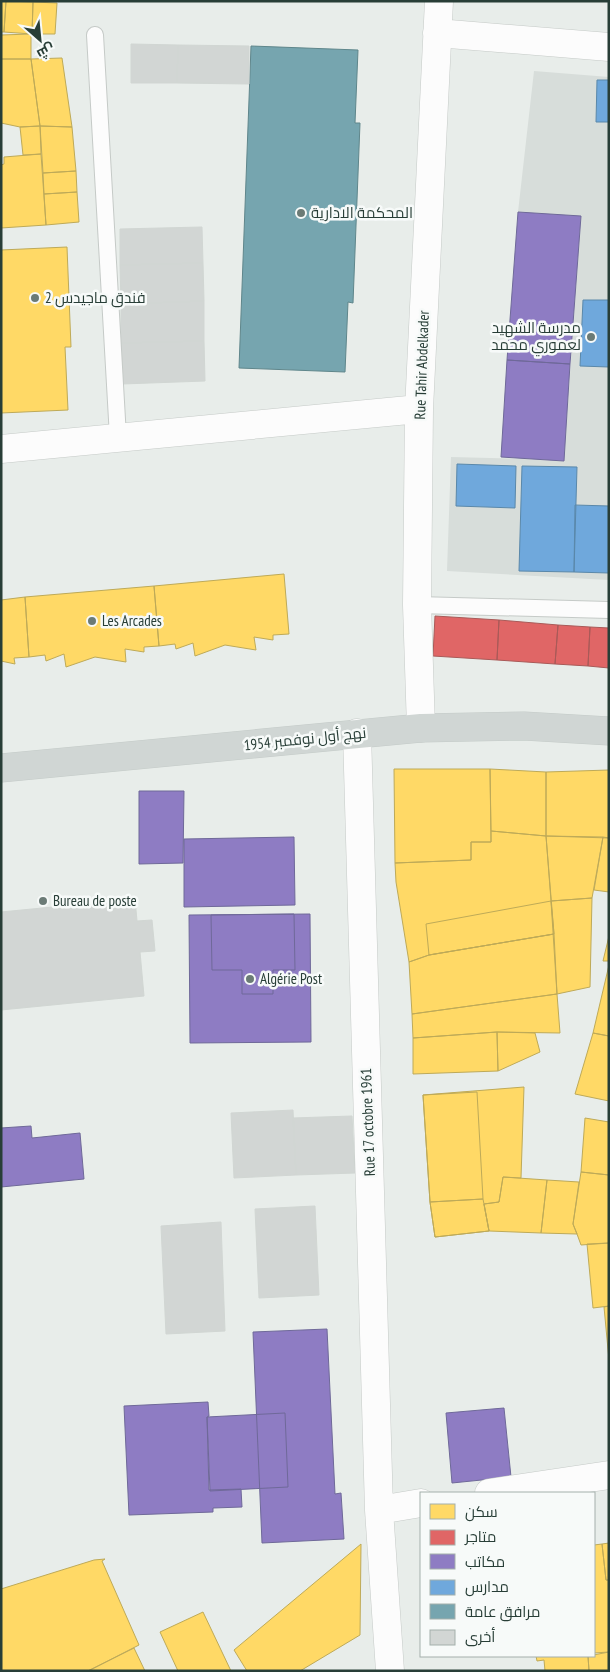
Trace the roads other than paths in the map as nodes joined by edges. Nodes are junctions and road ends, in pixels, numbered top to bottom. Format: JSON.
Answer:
{"nodes":[{"id":1,"x":439,"y":1,"type":"edge"},
{"id":2,"x":437,"y":33,"type":"junction"},
{"id":3,"x":95,"y":35,"type":"dead end"},
{"id":4,"x":609,"y":47,"type":"edge"},
{"id":5,"x":419,"y":409,"type":"junction"},
{"id":6,"x":118,"y":437,"type":"junction"},
{"id":7,"x":1,"y":449,"type":"edge"},
{"id":8,"x":418,"y":605,"type":"junction"},
{"id":9,"x":609,"y":610,"type":"edge"},
{"id":10,"x":421,"y":728,"type":"junction"},
{"id":11,"x":609,"y":732,"type":"edge"},
{"id":12,"x":358,"y":733,"type":"junction"},
{"id":13,"x":1,"y":768,"type":"edge"},
{"id":14,"x":609,"y":1475,"type":"edge"},
{"id":15,"x":496,"y":1492,"type":"edge"},
{"id":16,"x":420,"y":1504,"type":"edge"},
{"id":17,"x":379,"y":1510,"type":"junction"},
{"id":18,"x":390,"y":1671,"type":"edge"}],
"edges":[{"from":1,"to":2,"type":"street","name":"Rue Tahir Abdelkader"},
{"from":2,"to":4,"type":"street"},
{"from":2,"to":5,"type":"street","name":"Rue Tahir Abdelkader"},
{"from":3,"to":6,"type":"lane"},
{"from":5,"to":6,"type":"street"},
{"from":5,"to":8,"type":"street","name":"Rue Tahir Abdelkader"},
{"from":6,"to":7,"type":"street"},
{"from":8,"to":9,"type":"lane"},
{"from":8,"to":10,"type":"street","name":"Rue Tahir Abdelkader"},
{"from":10,"to":11,"type":"main road","name":"نهج أول نوفمبر 1954"},
{"from":10,"to":12,"type":"main road","name":"نهج أول نوفمبر 1954"},
{"from":12,"to":13,"type":"main road","name":"نهج أول نوفمبر 1954"},
{"from":12,"to":17,"type":"street","name":"Rue 17 octobre 1961"},
{"from":14,"to":15,"type":"street"},
{"from":16,"to":17,"type":"street"},
{"from":17,"to":18,"type":"street","name":"Rue 17 octobre 1961"}]}
